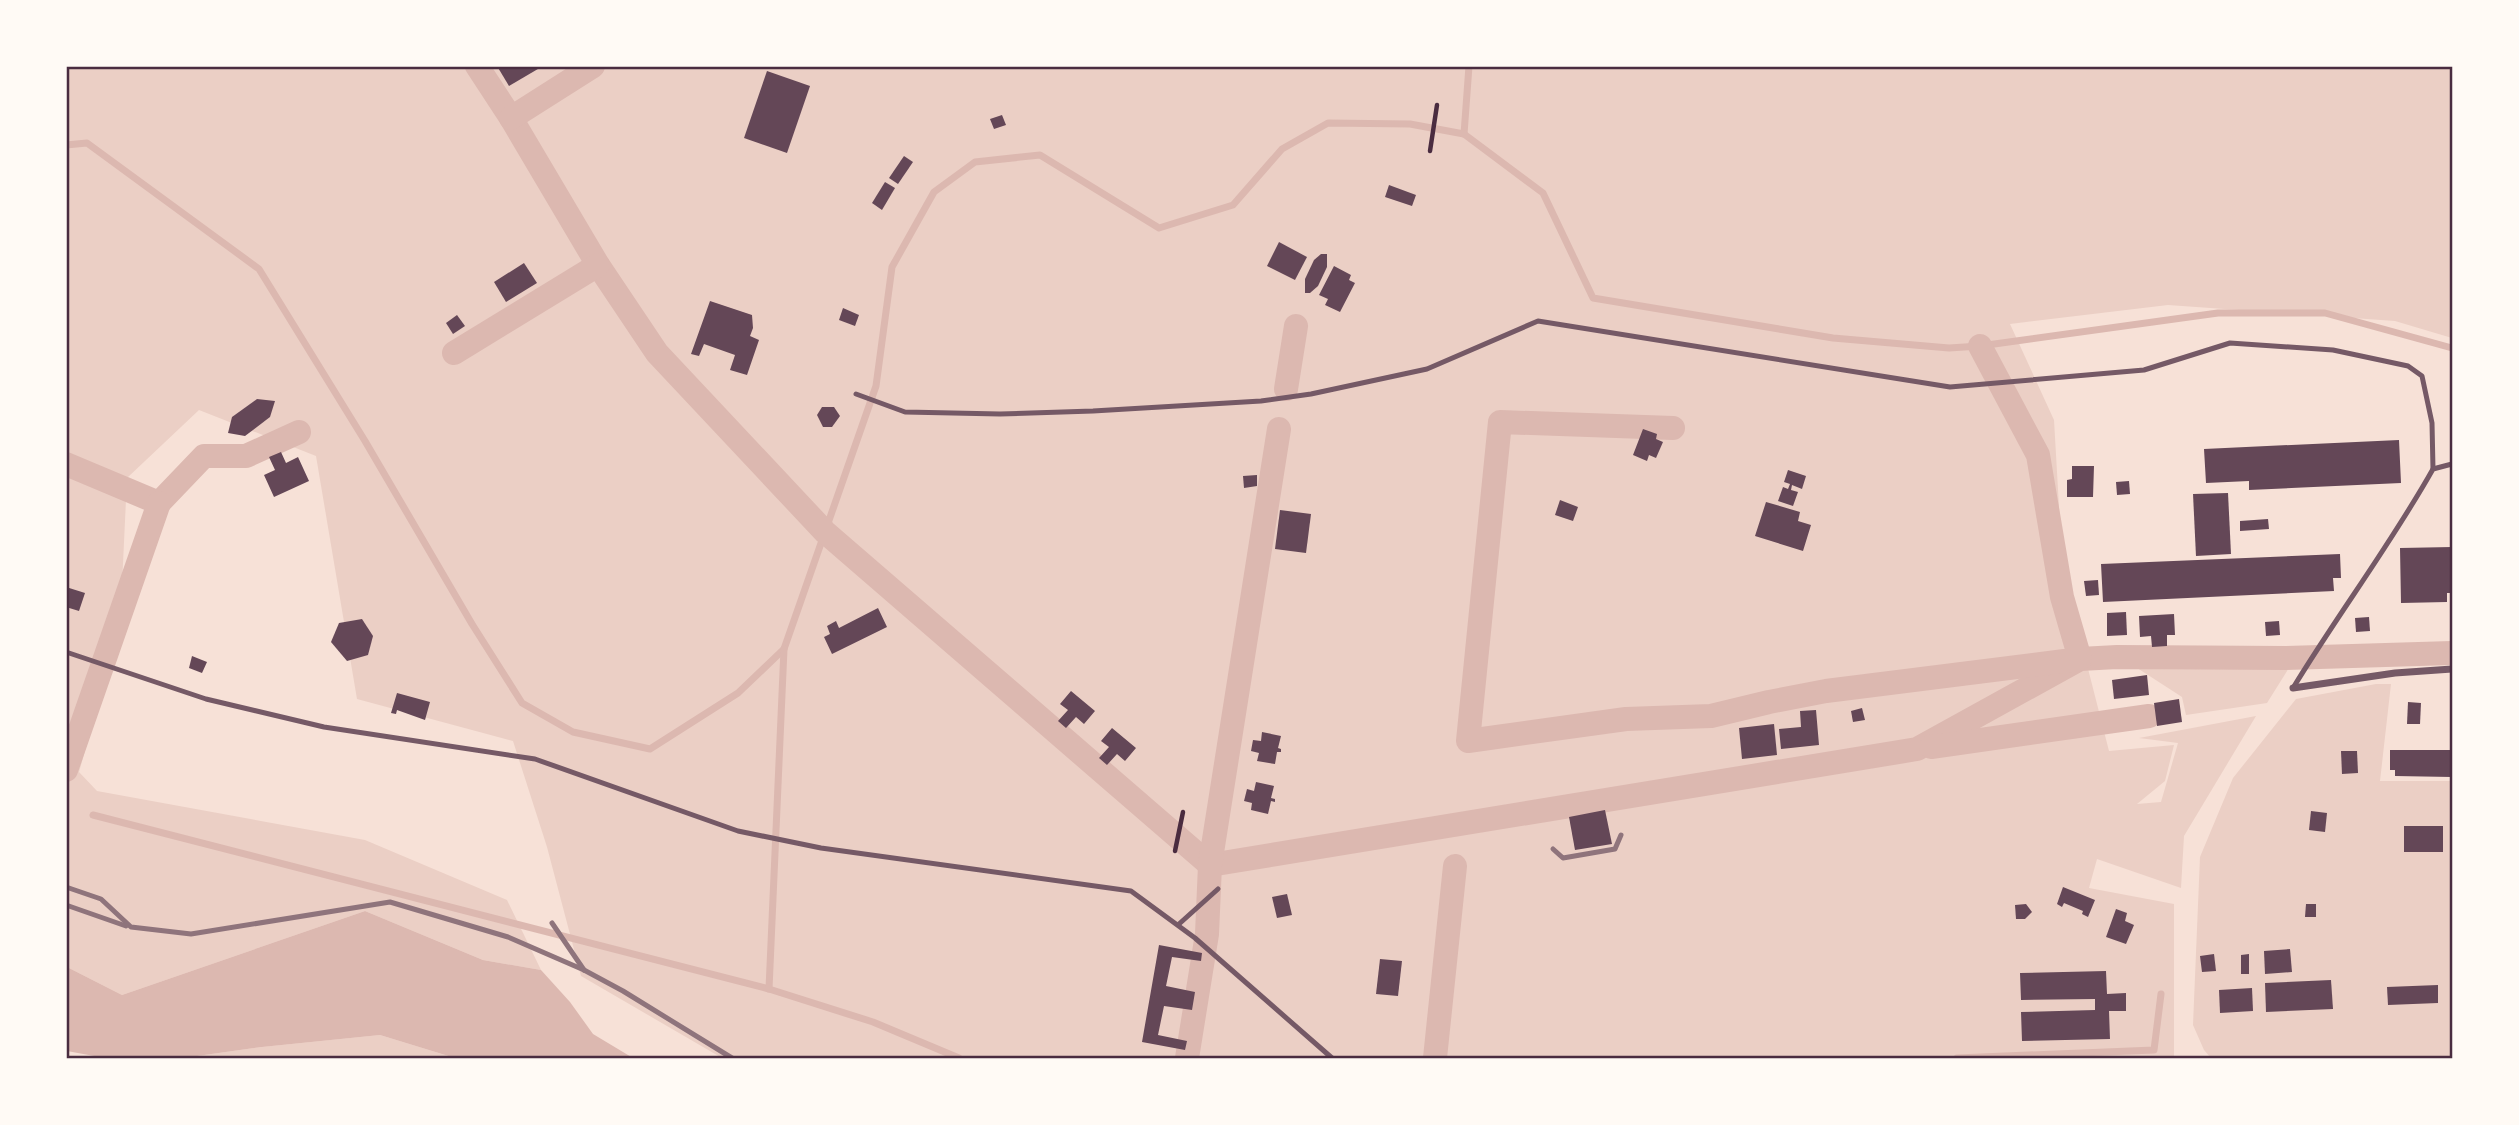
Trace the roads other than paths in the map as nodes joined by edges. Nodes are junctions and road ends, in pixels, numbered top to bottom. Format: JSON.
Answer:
{"nodes":[{"id":1,"x":856,"y":394,"type":"dead end"},
{"id":2,"x":2452,"y":464,"type":"edge"},
{"id":3,"x":2433,"y":469,"type":"junction"},
{"id":4,"x":66,"y":652,"type":"edge"},
{"id":5,"x":2452,"y":669,"type":"edge"},
{"id":6,"x":2293,"y":688,"type":"joint"},
{"id":7,"x":1218,"y":889,"type":"dead end"},
{"id":8,"x":1179,"y":924,"type":"dead end"},
{"id":9,"x":1332,"y":1059,"type":"edge"}],
"edges":[{"from":1,"to":3,"type":"lane"},
{"from":2,"to":3,"type":"lane"},
{"from":3,"to":6,"type":"lane"},
{"from":4,"to":9,"type":"lane"},
{"from":5,"to":6,"type":"street"},
{"from":7,"to":8,"type":"lane"}]}
